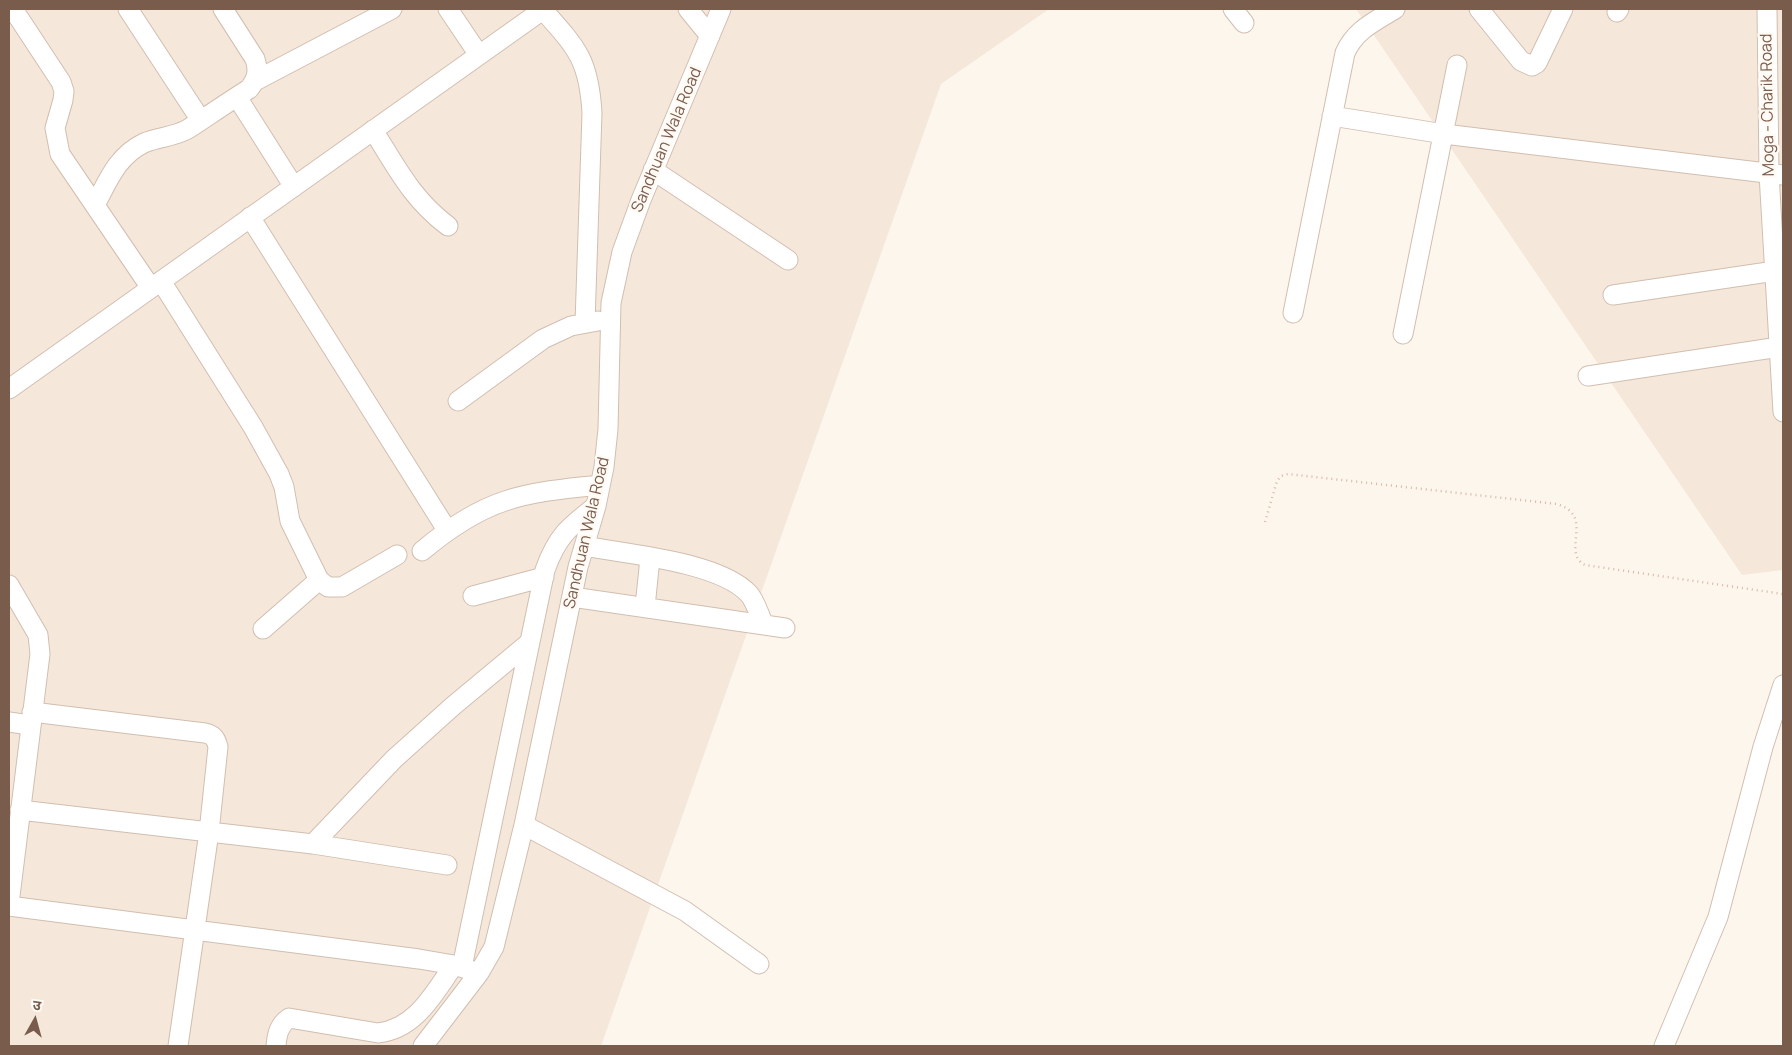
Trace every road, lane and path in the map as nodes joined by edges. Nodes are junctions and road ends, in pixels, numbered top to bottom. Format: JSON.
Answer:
{"nodes":[{"id":1,"x":14,"y":9,"type":"edge"},
{"id":2,"x":128,"y":9,"type":"edge"},
{"id":3,"x":223,"y":9,"type":"edge"},
{"id":4,"x":392,"y":9,"type":"edge"},
{"id":5,"x":448,"y":9,"type":"edge"},
{"id":6,"x":544,"y":9,"type":"edge"},
{"id":7,"x":688,"y":9,"type":"edge"},
{"id":8,"x":721,"y":9,"type":"edge"},
{"id":9,"x":1395,"y":9,"type":"edge"},
{"id":10,"x":1479,"y":9,"type":"edge"},
{"id":11,"x":1563,"y":9,"type":"edge"},
{"id":12,"x":1772,"y":18,"type":"edge"},
{"id":13,"x":710,"y":36,"type":"junction"},
{"id":14,"x":479,"y":55,"type":"junction"},
{"id":15,"x":1457,"y":65,"type":"dead end"},
{"id":16,"x":255,"y":81,"type":"junction"},
{"id":17,"x":237,"y":97,"type":"junction"},
{"id":18,"x":1332,"y":116,"type":"junction"},
{"id":19,"x":200,"y":120,"type":"junction"},
{"id":20,"x":373,"y":130,"type":"junction"},
{"id":21,"x":1444,"y":134,"type":"junction"},
{"id":22,"x":653,"y":170,"type":"junction"},
{"id":23,"x":1776,"y":174,"type":"edge"},
{"id":24,"x":294,"y":187,"type":"junction"},
{"id":25,"x":94,"y":205,"type":"junction"},
{"id":26,"x":250,"y":217,"type":"junction"},
{"id":27,"x":448,"y":226,"type":"dead end"},
{"id":28,"x":788,"y":260,"type":"dead end"},
{"id":29,"x":1775,"y":272,"type":"junction"},
{"id":30,"x":156,"y":284,"type":"junction"},
{"id":31,"x":1613,"y":295,"type":"dead end"},
{"id":32,"x":1293,"y":313,"type":"dead end"},
{"id":33,"x":611,"y":318,"type":"junction"},
{"id":34,"x":586,"y":323,"type":"junction"},
{"id":35,"x":1403,"y":334,"type":"dead end"},
{"id":36,"x":1779,"y":347,"type":"junction"},
{"id":37,"x":1588,"y":376,"type":"dead end"},
{"id":38,"x":9,"y":389,"type":"edge"},
{"id":39,"x":458,"y":401,"type":"dead end"},
{"id":40,"x":1783,"y":412,"type":"edge"},
{"id":41,"x":600,"y":485,"type":"junction"},
{"id":42,"x":596,"y":506,"type":"junction"},
{"id":43,"x":1265,"y":522,"type":"dead end"},
{"id":44,"x":447,"y":530,"type":"junction"},
{"id":45,"x":584,"y":546,"type":"junction"},
{"id":46,"x":422,"y":551,"type":"dead end"},
{"id":47,"x":397,"y":555,"type":"dead end"},
{"id":48,"x":650,"y":558,"type":"junction"},
{"id":49,"x":544,"y":577,"type":"junction"},
{"id":50,"x":319,"y":580,"type":"junction"},
{"id":51,"x":9,"y":585,"type":"edge"},
{"id":52,"x":1783,"y":594,"type":"edge"},
{"id":53,"x":473,"y":596,"type":"dead end"},
{"id":54,"x":572,"y":596,"type":"junction"},
{"id":55,"x":645,"y":607,"type":"junction"},
{"id":56,"x":764,"y":624,"type":"junction"},
{"id":57,"x":786,"y":628,"type":"dead end"},
{"id":58,"x":262,"y":630,"type":"dead end"},
{"id":59,"x":530,"y":642,"type":"junction"},
{"id":60,"x":1783,"y":685,"type":"edge"},
{"id":61,"x":31,"y":719,"type":"junction"},
{"id":62,"x":9,"y":722,"type":"edge"},
{"id":63,"x":20,"y":810,"type":"junction"},
{"id":64,"x":524,"y":824,"type":"junction"},
{"id":65,"x":209,"y":832,"type":"junction"},
{"id":66,"x":313,"y":844,"type":"junction"},
{"id":67,"x":447,"y":865,"type":"dead end"},
{"id":68,"x":9,"y":905,"type":"edge"},
{"id":69,"x":195,"y":930,"type":"junction"},
{"id":70,"x":759,"y":964,"type":"dead end"},
{"id":71,"x":465,"y":968,"type":"junction"},
{"id":72,"x":178,"y":1046,"type":"edge"},
{"id":73,"x":276,"y":1046,"type":"edge"},
{"id":74,"x":423,"y":1046,"type":"edge"},
{"id":75,"x":1664,"y":1046,"type":"edge"}],
"edges":[{"from":1,"to":25,"type":"street"},
{"from":2,"to":19,"type":"street"},
{"from":3,"to":16,"type":"street"},
{"from":4,"to":16,"type":"street"},
{"from":5,"to":14,"type":"street"},
{"from":6,"to":14,"type":"street"},
{"from":6,"to":34,"type":"street"},
{"from":7,"to":13,"type":"street"},
{"from":8,"to":13,"type":"street","name":"Sandhuan Wala Road"},
{"from":9,"to":18,"type":"street"},
{"from":10,"to":11,"type":"street"},
{"from":12,"to":23,"type":"street","name":"Moga - Charik Road"},
{"from":13,"to":22,"type":"street","name":"Sandhuan Wala Road"},
{"from":14,"to":20,"type":"street"},
{"from":15,"to":21,"type":"street"},
{"from":16,"to":17,"type":"street"},
{"from":17,"to":19,"type":"street"},
{"from":17,"to":24,"type":"street"},
{"from":18,"to":21,"type":"street"},
{"from":18,"to":32,"type":"street"},
{"from":19,"to":25,"type":"street"},
{"from":20,"to":24,"type":"street"},
{"from":20,"to":27,"type":"street"},
{"from":21,"to":23,"type":"street"},
{"from":21,"to":35,"type":"street"},
{"from":22,"to":28,"type":"street"},
{"from":22,"to":33,"type":"street","name":"Sandhuan Wala Road"},
{"from":23,"to":29,"type":"street","name":"Moga - Charik Road"},
{"from":24,"to":26,"type":"street"},
{"from":25,"to":30,"type":"street"},
{"from":26,"to":30,"type":"street"},
{"from":26,"to":44,"type":"street"},
{"from":29,"to":31,"type":"street"},
{"from":29,"to":36,"type":"street","name":"Moga - Charik Road"},
{"from":30,"to":38,"type":"street"},
{"from":30,"to":50,"type":"street"},
{"from":33,"to":34,"type":"street"},
{"from":33,"to":41,"type":"street","name":"Sandhuan Wala Road"},
{"from":34,"to":39,"type":"street"},
{"from":36,"to":37,"type":"street"},
{"from":36,"to":40,"type":"street","name":"Moga - Charik Road"},
{"from":41,"to":42,"type":"street","name":"Sandhuan Wala Road"},
{"from":41,"to":44,"type":"street"},
{"from":42,"to":45,"type":"street","name":"Sandhuan Wala Road"},
{"from":42,"to":49,"type":"street"},
{"from":43,"to":52,"type":"path"},
{"from":44,"to":46,"type":"street"},
{"from":45,"to":48,"type":"street"},
{"from":45,"to":54,"type":"street","name":"Sandhuan Wala Road"},
{"from":47,"to":50,"type":"street"},
{"from":48,"to":55,"type":"street"},
{"from":48,"to":56,"type":"street"},
{"from":49,"to":53,"type":"street"},
{"from":49,"to":59,"type":"street"},
{"from":50,"to":58,"type":"street"},
{"from":51,"to":61,"type":"street"},
{"from":54,"to":55,"type":"street"},
{"from":54,"to":64,"type":"street","name":"Sandhuan Wala Road"},
{"from":55,"to":56,"type":"street"},
{"from":56,"to":57,"type":"street"},
{"from":59,"to":66,"type":"street"},
{"from":59,"to":71,"type":"street"},
{"from":60,"to":75,"type":"street"},
{"from":61,"to":62,"type":"street"},
{"from":61,"to":63,"type":"street"},
{"from":61,"to":65,"type":"street"},
{"from":63,"to":65,"type":"street"},
{"from":63,"to":68,"type":"street"},
{"from":64,"to":70,"type":"street"},
{"from":64,"to":71,"type":"street","name":"Sandhuan Wala Road"},
{"from":65,"to":66,"type":"street"},
{"from":65,"to":69,"type":"street"},
{"from":66,"to":67,"type":"street"},
{"from":68,"to":69,"type":"street"},
{"from":69,"to":71,"type":"street"},
{"from":69,"to":72,"type":"street"},
{"from":71,"to":73,"type":"street"},
{"from":71,"to":74,"type":"street","name":"Sandhuan Wala Road"}]}
